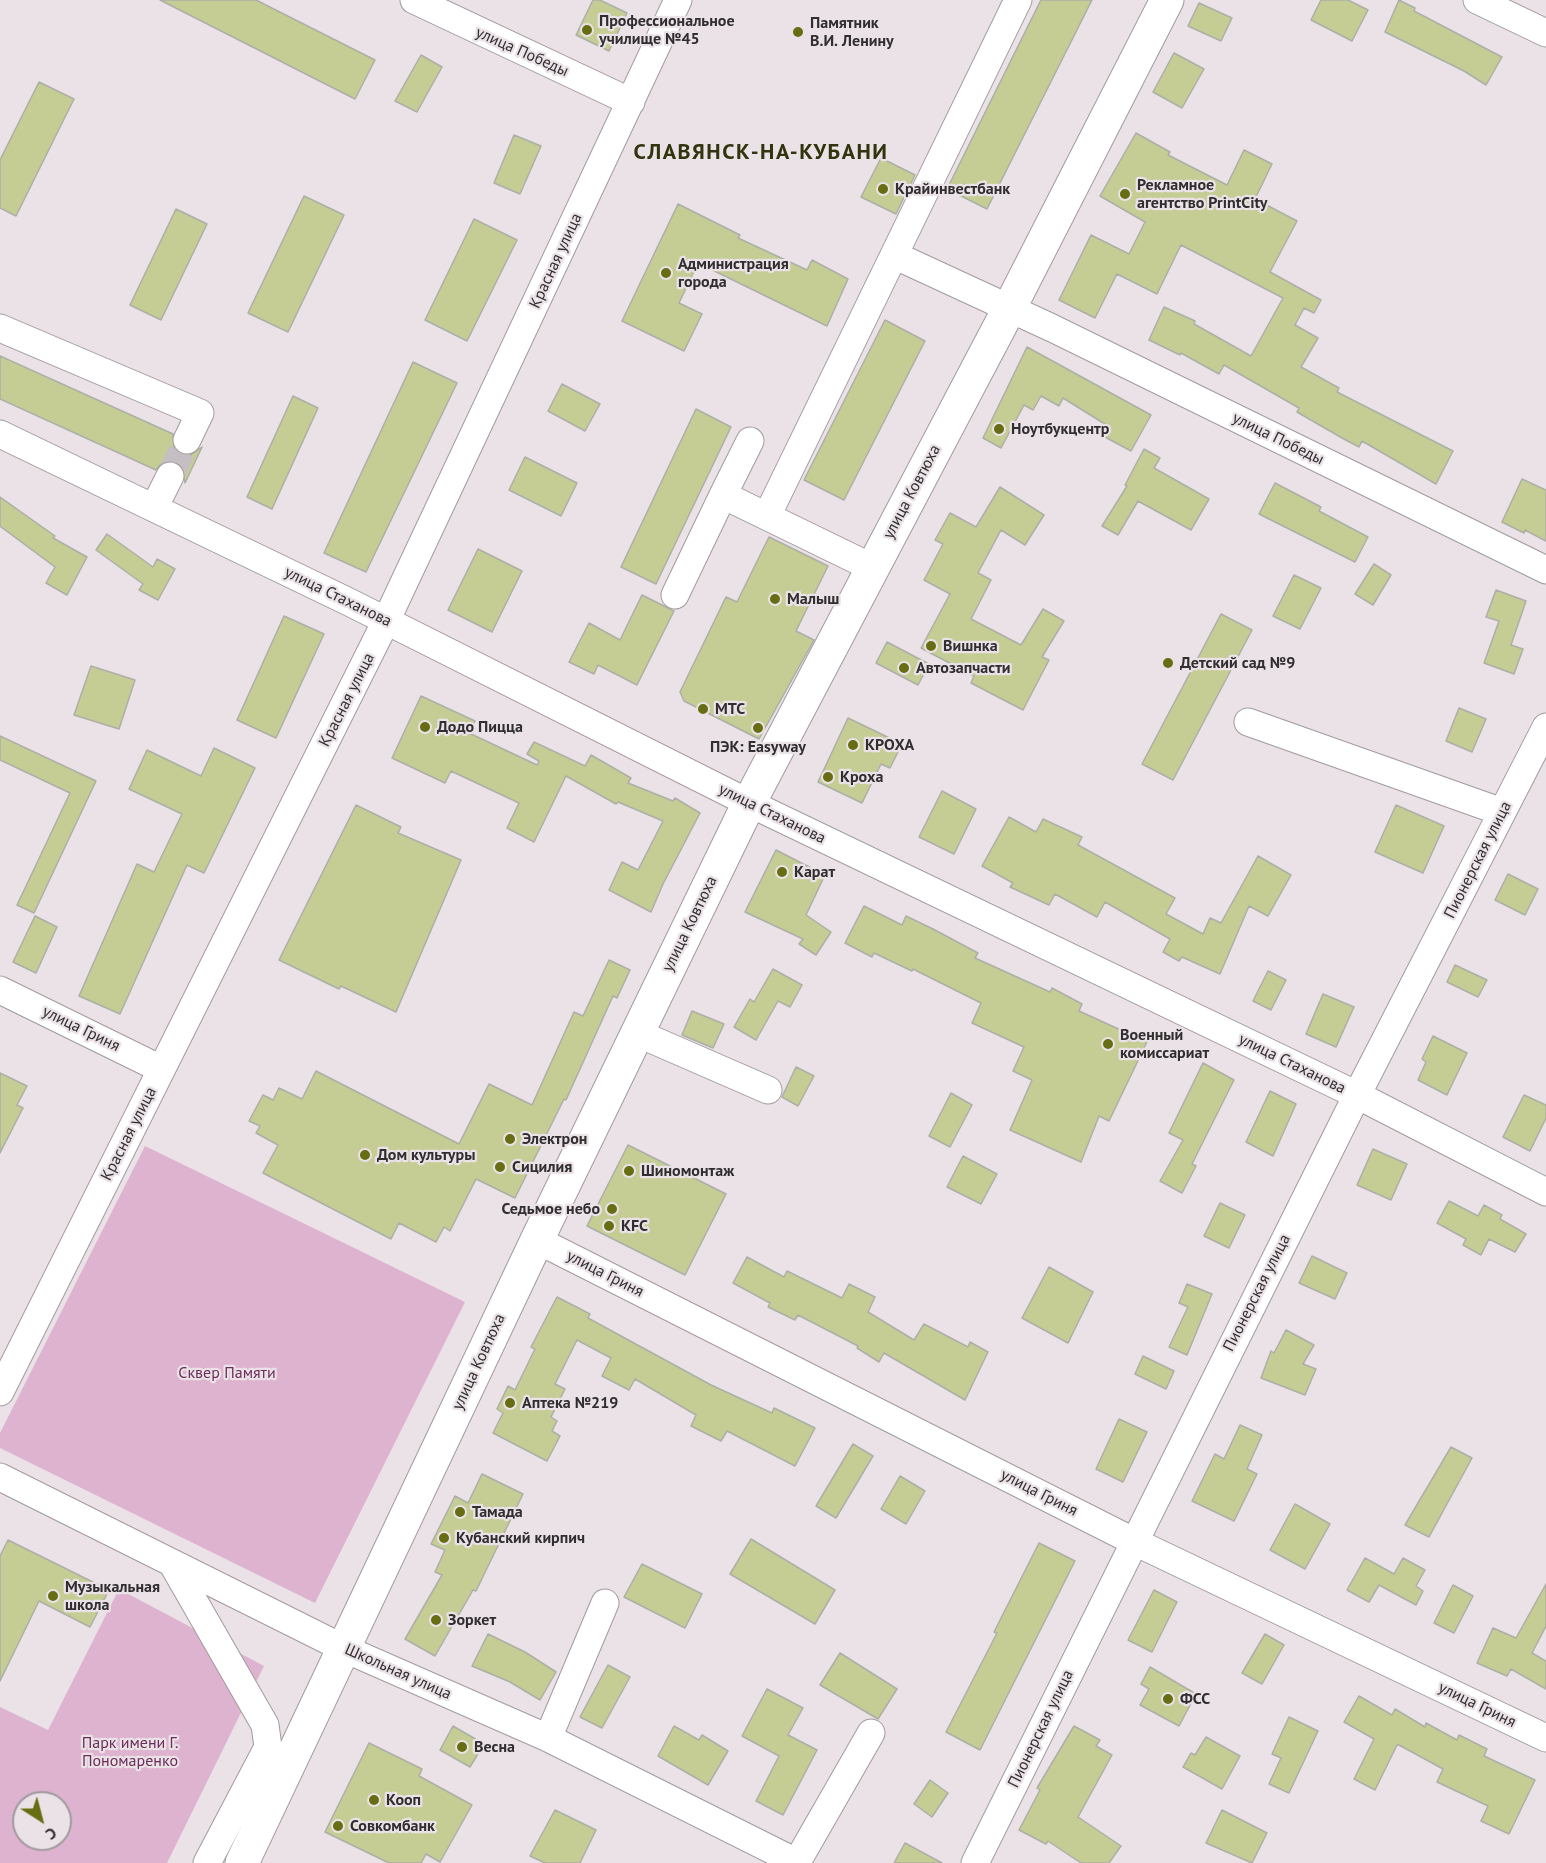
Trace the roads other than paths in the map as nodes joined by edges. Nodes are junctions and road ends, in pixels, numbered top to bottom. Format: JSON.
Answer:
{"nodes":[{"id":1,"x":414,"y":0,"type":"edge"},
{"id":2,"x":678,"y":0,"type":"edge"},
{"id":3,"x":1018,"y":0,"type":"edge"},
{"id":4,"x":1167,"y":0,"type":"edge"},
{"id":5,"x":1477,"y":0,"type":"edge"},
{"id":6,"x":1546,"y":33,"type":"edge"},
{"id":7,"x":631,"y":102,"type":"junction"},
{"id":8,"x":894,"y":255,"type":"junction"},
{"id":9,"x":1009,"y":309,"type":"junction"},
{"id":10,"x":0,"y":328,"type":"edge"},
{"id":11,"x":0,"y":434,"type":"edge"},
{"id":12,"x":187,"y":440,"type":"tunnel mouth"},
{"id":13,"x":750,"y":441,"type":"dead end"},
{"id":14,"x":170,"y":476,"type":"tunnel mouth"},
{"id":15,"x":723,"y":495,"type":"junction"},
{"id":16,"x":154,"y":508,"type":"junction"},
{"id":17,"x":767,"y":516,"type":"junction"},
{"id":18,"x":873,"y":568,"type":"junction"},
{"id":19,"x":1546,"y":570,"type":"edge"},
{"id":20,"x":675,"y":595,"type":"dead end"},
{"id":21,"x":386,"y":621,"type":"junction"},
{"id":22,"x":1248,"y":722,"type":"dead end"},
{"id":23,"x":1546,"y":727,"type":"edge"},
{"id":24,"x":749,"y":803,"type":"junction"},
{"id":25,"x":1502,"y":812,"type":"junction"},
{"id":26,"x":0,"y":990,"type":"edge"},
{"id":27,"x":638,"y":1033,"type":"junction"},
{"id":28,"x":161,"y":1069,"type":"junction"},
{"id":29,"x":768,"y":1090,"type":"dead end"},
{"id":30,"x":1357,"y":1095,"type":"junction"},
{"id":31,"x":1546,"y":1192,"type":"edge"},
{"id":32,"x":537,"y":1240,"type":"junction"},
{"id":33,"x":0,"y":1392,"type":"edge"},
{"id":34,"x":0,"y":1477,"type":"edge"},
{"id":35,"x":1133,"y":1541,"type":"junction"},
{"id":36,"x":172,"y":1563,"type":"junction"},
{"id":37,"x":605,"y":1604,"type":"dead end"},
{"id":38,"x":345,"y":1649,"type":"junction"},
{"id":39,"x":871,"y":1733,"type":"dead end"},
{"id":40,"x":548,"y":1738,"type":"junction"},
{"id":41,"x":1546,"y":1738,"type":"edge"},
{"id":42,"x":797,"y":1862,"type":"edge"},
{"id":43,"x":207,"y":1863,"type":"edge"},
{"id":44,"x":242,"y":1863,"type":"edge"},
{"id":45,"x":975,"y":1863,"type":"edge"}],
"edges":[{"from":1,"to":7,"type":"street","name":"улица Победы"},
{"from":2,"to":7,"type":"street","name":"Красная улица"},
{"from":3,"to":8,"type":"street"},
{"from":4,"to":9,"type":"main road","name":"улица Ковтюха"},
{"from":5,"to":6,"type":"street"},
{"from":7,"to":21,"type":"street","name":"Красная улица"},
{"from":8,"to":9,"type":"street","name":"улица Победы"},
{"from":8,"to":17,"type":"street"},
{"from":9,"to":18,"type":"main road","name":"улица Ковтюха"},
{"from":9,"to":19,"type":"street","name":"улица Победы"},
{"from":10,"to":12,"type":"street"},
{"from":11,"to":16,"type":"street","name":"улица Стаханова"},
{"from":13,"to":15,"type":"street"},
{"from":14,"to":16,"type":"street"},
{"from":15,"to":17,"type":"street"},
{"from":15,"to":20,"type":"street"},
{"from":16,"to":21,"type":"street","name":"улица Стаханова"},
{"from":17,"to":18,"type":"street"},
{"from":18,"to":24,"type":"main road","name":"улица Ковтюха"},
{"from":21,"to":24,"type":"street","name":"улица Стаханова"},
{"from":21,"to":28,"type":"street","name":"Красная улица"},
{"from":22,"to":25,"type":"street"},
{"from":23,"to":25,"type":"street","name":"Пионерская улица"},
{"from":24,"to":27,"type":"main road","name":"улица Ковтюха"},
{"from":24,"to":30,"type":"street","name":"улица Стаханова"},
{"from":25,"to":30,"type":"street","name":"Пионерская улица"},
{"from":26,"to":28,"type":"street","name":"улица Гриня"},
{"from":27,"to":29,"type":"street"},
{"from":27,"to":32,"type":"main road","name":"улица Ковтюха"},
{"from":28,"to":33,"type":"street","name":"Красная улица"},
{"from":30,"to":31,"type":"street","name":"улица Стаханова"},
{"from":30,"to":35,"type":"street","name":"Пионерская улица"},
{"from":32,"to":35,"type":"street","name":"улица Гриня"},
{"from":32,"to":38,"type":"main road","name":"улица Ковтюха"},
{"from":34,"to":36,"type":"street","name":"Школьная улица"},
{"from":35,"to":41,"type":"street","name":"улица Гриня"},
{"from":35,"to":45,"type":"street","name":"Пионерская улица"},
{"from":36,"to":38,"type":"street","name":"Школьная улица"},
{"from":36,"to":43,"type":"street"},
{"from":37,"to":40,"type":"street"},
{"from":38,"to":40,"type":"street","name":"Школьная улица"},
{"from":38,"to":44,"type":"main road","name":"улица Ковтюха"},
{"from":39,"to":42,"type":"street"},
{"from":40,"to":42,"type":"street","name":"Школьная улица"}]}
